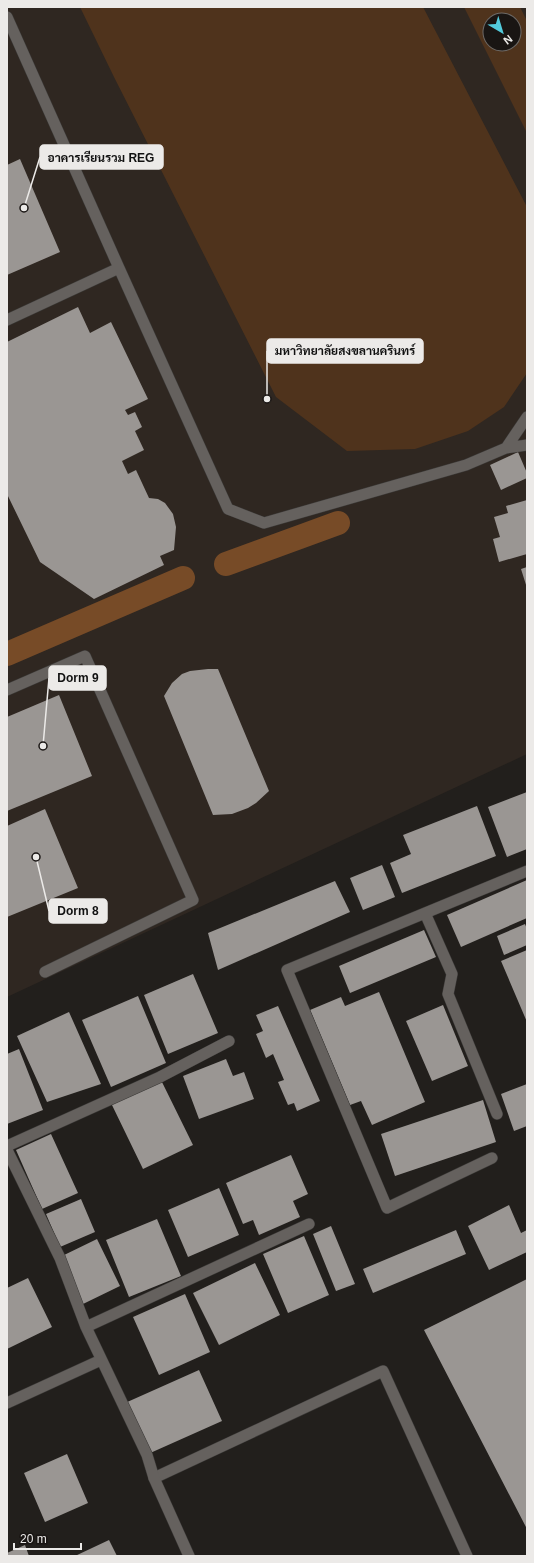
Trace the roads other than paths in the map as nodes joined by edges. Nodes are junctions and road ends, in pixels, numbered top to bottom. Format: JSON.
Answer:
{"nodes":[{"id":1,"x":7,"y":17,"type":"edge"},
{"id":2,"x":119,"y":268,"type":"junction"},
{"id":3,"x":7,"y":320,"type":"edge"},
{"id":4,"x":527,"y":417,"type":"edge"},
{"id":5,"x":527,"y":445,"type":"edge"},
{"id":6,"x":506,"y":448,"type":"junction"},
{"id":7,"x":7,"y":690,"type":"edge"},
{"id":8,"x":527,"y":871,"type":"edge"},
{"id":9,"x":425,"y":914,"type":"junction"},
{"id":10,"x":45,"y":972,"type":"dead end"},
{"id":11,"x":230,"y":1041,"type":"dead end"},
{"id":12,"x":497,"y":1114,"type":"dead end"},
{"id":13,"x":7,"y":1146,"type":"edge"},
{"id":14,"x":7,"y":1150,"type":"edge"},
{"id":15,"x":492,"y":1158,"type":"dead end"},
{"id":16,"x":309,"y":1224,"type":"dead end"},
{"id":17,"x":86,"y":1327,"type":"junction"},
{"id":18,"x":101,"y":1360,"type":"junction"},
{"id":19,"x":7,"y":1403,"type":"edge"},
{"id":20,"x":154,"y":1478,"type":"junction"},
{"id":21,"x":189,"y":1556,"type":"edge"},
{"id":22,"x":467,"y":1556,"type":"edge"}],
"edges":[{"from":1,"to":2,"type":"street"},
{"from":2,"to":3,"type":"street"},
{"from":2,"to":6,"type":"street"},
{"from":4,"to":6,"type":"street"},
{"from":5,"to":6,"type":"street"},
{"from":7,"to":10,"type":"street"},
{"from":8,"to":9,"type":"street"},
{"from":9,"to":12,"type":"street"},
{"from":9,"to":15,"type":"street"},
{"from":11,"to":13,"type":"street"},
{"from":14,"to":17,"type":"street"},
{"from":16,"to":17,"type":"street"},
{"from":17,"to":18,"type":"street"},
{"from":18,"to":19,"type":"street"},
{"from":18,"to":20,"type":"street"},
{"from":20,"to":21,"type":"street"},
{"from":20,"to":22,"type":"street"}]}
